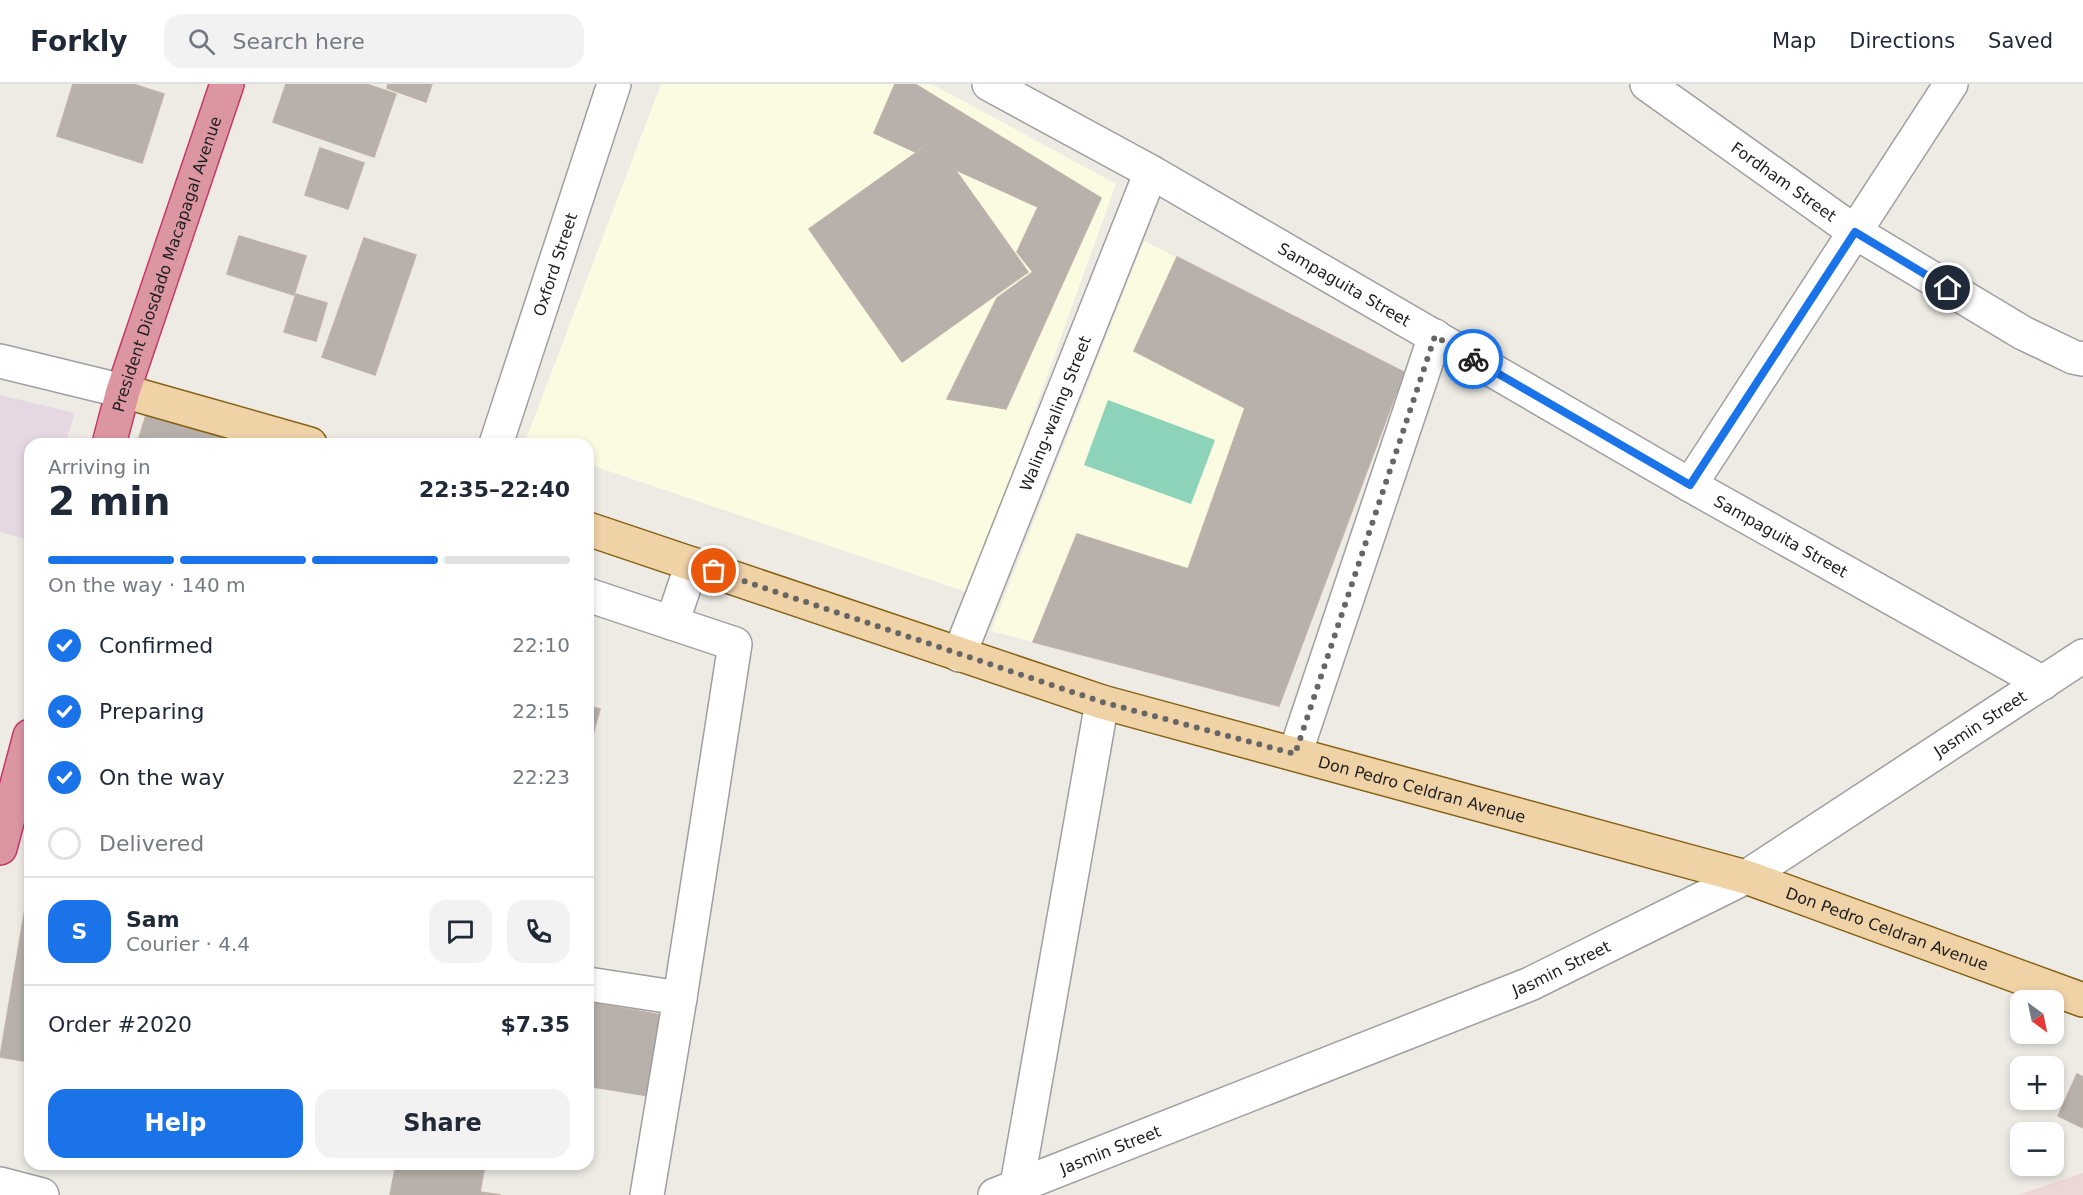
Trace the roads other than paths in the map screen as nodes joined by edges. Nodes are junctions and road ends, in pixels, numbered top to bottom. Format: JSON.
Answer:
{"nodes":[{"id":1,"x":227,"y":84,"type":"edge"},
{"id":2,"x":614,"y":84,"type":"edge"},
{"id":3,"x":989,"y":84,"type":"edge"},
{"id":4,"x":1647,"y":84,"type":"edge"},
{"id":5,"x":1951,"y":84,"type":"edge"},
{"id":6,"x":1151,"y":172,"type":"junction"},
{"id":7,"x":1855,"y":232,"type":"junction"},
{"id":8,"x":1435,"y":336,"type":"junction"},
{"id":9,"x":2083,"y":359,"type":"edge"},
{"id":10,"x":0,"y":361,"type":"edge"},
{"id":11,"x":123,"y":391,"type":"junction"},
{"id":12,"x":111,"y":438,"type":"edge"},
{"id":13,"x":289,"y":438,"type":"edge"},
{"id":14,"x":498,"y":438,"type":"edge"},
{"id":15,"x":1690,"y":485,"type":"junction"},
{"id":16,"x":594,"y":530,"type":"edge"},
{"id":17,"x":692,"y":564,"type":"junction"},
{"id":18,"x":594,"y":598,"type":"edge"},
{"id":19,"x":672,"y":623,"type":"junction"},
{"id":20,"x":959,"y":655,"type":"junction"},
{"id":21,"x":2083,"y":656,"type":"edge"},
{"id":22,"x":2043,"y":683,"type":"junction"},
{"id":23,"x":1102,"y":702,"type":"junction"},
{"id":24,"x":1295,"y":754,"type":"junction"},
{"id":25,"x":24,"y":758,"type":"edge"},
{"id":26,"x":0,"y":848,"type":"edge"},
{"id":27,"x":1746,"y":877,"type":"junction"},
{"id":28,"x":594,"y":985,"type":"edge"},
{"id":29,"x":680,"y":998,"type":"junction"},
{"id":30,"x":2083,"y":1000,"type":"edge"},
{"id":31,"x":0,"y":1184,"type":"edge"},
{"id":32,"x":1006,"y":1190,"type":"edge"},
{"id":33,"x":42,"y":1195,"type":"edge"},
{"id":34,"x":647,"y":1195,"type":"edge"}],
"edges":[{"from":1,"to":11,"type":"highway","name":"President Diosdado Macapagal Avenue"},
{"from":2,"to":14,"type":"street","name":"Oxford Street"},
{"from":3,"to":6,"type":"street","name":"Sampaguita Street"},
{"from":4,"to":7,"type":"street","name":"Fordham Street"},
{"from":5,"to":7,"type":"street"},
{"from":6,"to":8,"type":"street","name":"Sampaguita Street"},
{"from":6,"to":20,"type":"street","name":"Waling-waling Street"},
{"from":7,"to":9,"type":"street","name":"Fordham Street"},
{"from":7,"to":15,"type":"street"},
{"from":8,"to":15,"type":"street","name":"Sampaguita Street"},
{"from":8,"to":24,"type":"street"},
{"from":10,"to":11,"type":"street"},
{"from":11,"to":12,"type":"highway","name":"President Diosdado Macapagal Avenue"},
{"from":11,"to":13,"type":"main road"},
{"from":15,"to":22,"type":"street","name":"Sampaguita Street"},
{"from":16,"to":17,"type":"main road","name":"Don Pedro Celdran Avenue"},
{"from":17,"to":19,"type":"street"},
{"from":17,"to":20,"type":"main road","name":"Don Pedro Celdran Avenue"},
{"from":18,"to":19,"type":"street"},
{"from":19,"to":29,"type":"street"},
{"from":20,"to":23,"type":"main road","name":"Don Pedro Celdran Avenue"},
{"from":21,"to":22,"type":"street","name":"Jasmin Street"},
{"from":22,"to":27,"type":"street","name":"Jasmin Street"},
{"from":23,"to":24,"type":"main road","name":"Don Pedro Celdran Avenue"},
{"from":23,"to":32,"type":"street"},
{"from":24,"to":27,"type":"main road","name":"Don Pedro Celdran Avenue"},
{"from":25,"to":26,"type":"highway"},
{"from":27,"to":30,"type":"main road","name":"Don Pedro Celdran Avenue"},
{"from":27,"to":32,"type":"street","name":"Jasmin Street"},
{"from":28,"to":29,"type":"street"},
{"from":29,"to":34,"type":"street"},
{"from":31,"to":33,"type":"street"}]}
